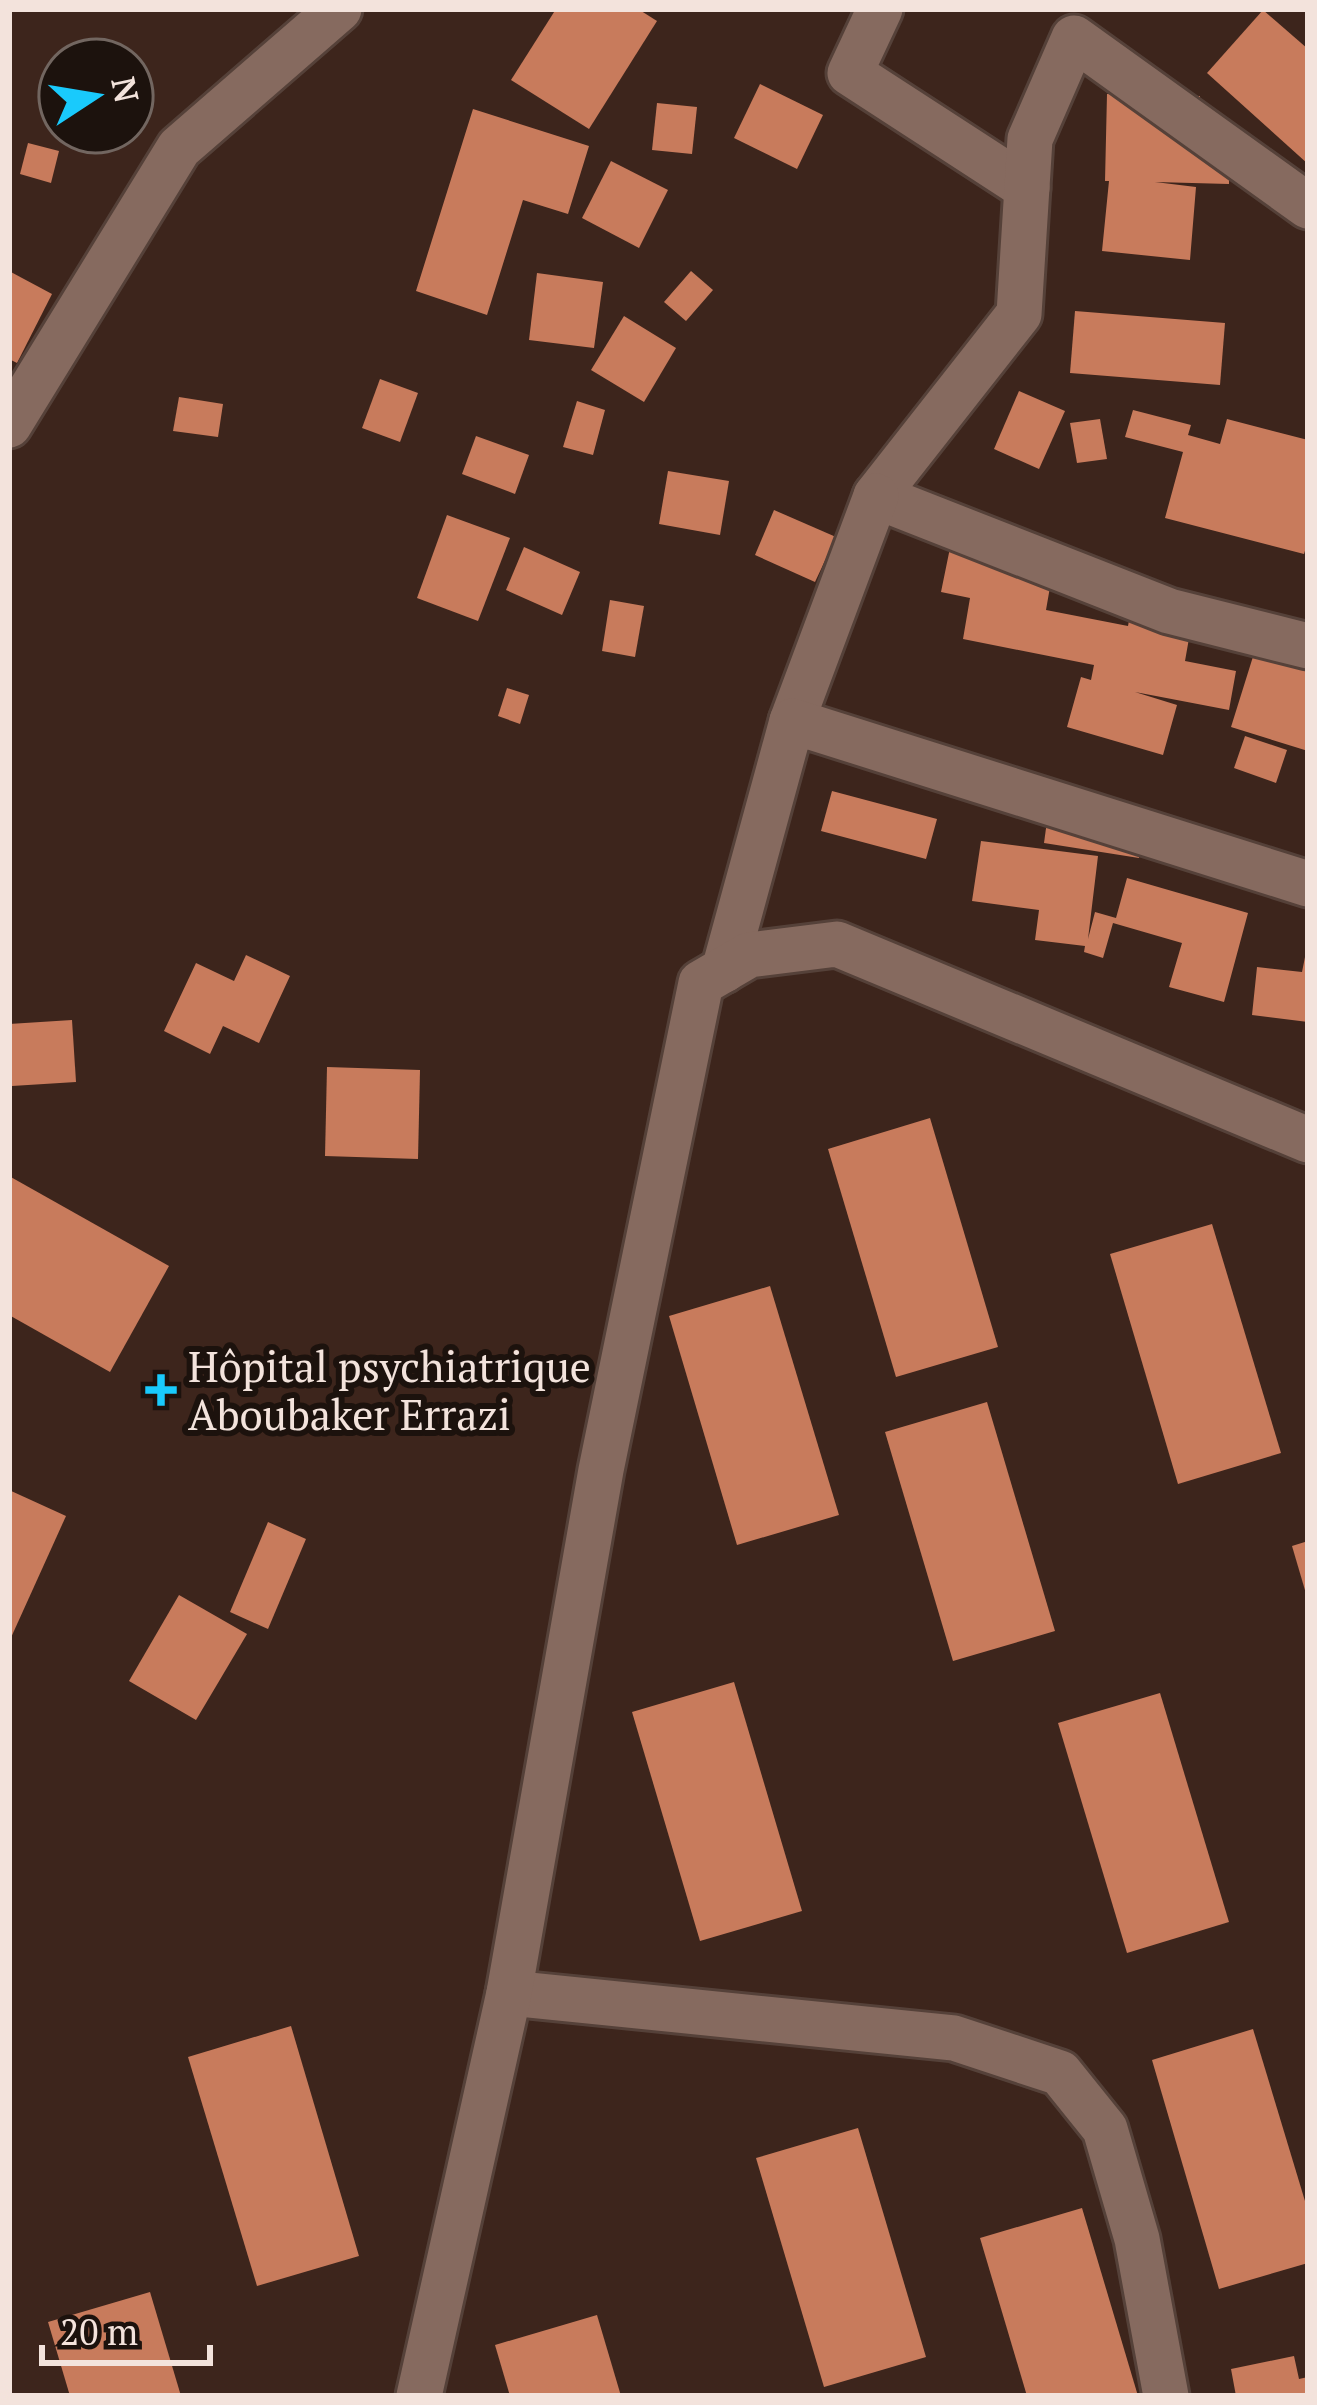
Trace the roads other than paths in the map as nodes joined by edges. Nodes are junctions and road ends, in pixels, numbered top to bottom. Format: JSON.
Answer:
{"nodes":[{"id":1,"x":338,"y":9,"type":"edge"},
{"id":2,"x":880,"y":9,"type":"edge"},
{"id":3,"x":1027,"y":188,"type":"junction"},
{"id":4,"x":1308,"y":206,"type":"edge"},
{"id":5,"x":9,"y":425,"type":"edge"},
{"id":6,"x":876,"y":496,"type":"junction"},
{"id":7,"x":1308,"y":646,"type":"edge"},
{"id":8,"x":792,"y":721,"type":"junction"},
{"id":9,"x":1308,"y":884,"type":"edge"},
{"id":10,"x":724,"y":970,"type":"junction"},
{"id":11,"x":1308,"y":1140,"type":"edge"},
{"id":12,"x":509,"y":1993,"type":"junction"},
{"id":13,"x":419,"y":2396,"type":"edge"},
{"id":14,"x":1166,"y":2396,"type":"edge"}],
"edges":[{"from":1,"to":5,"type":"street"},
{"from":2,"to":3,"type":"street"},
{"from":3,"to":4,"type":"street"},
{"from":3,"to":6,"type":"street"},
{"from":6,"to":7,"type":"street"},
{"from":6,"to":8,"type":"street"},
{"from":8,"to":9,"type":"street"},
{"from":8,"to":10,"type":"street"},
{"from":10,"to":11,"type":"street"},
{"from":10,"to":12,"type":"street"},
{"from":12,"to":13,"type":"street"},
{"from":12,"to":14,"type":"street"}]}
